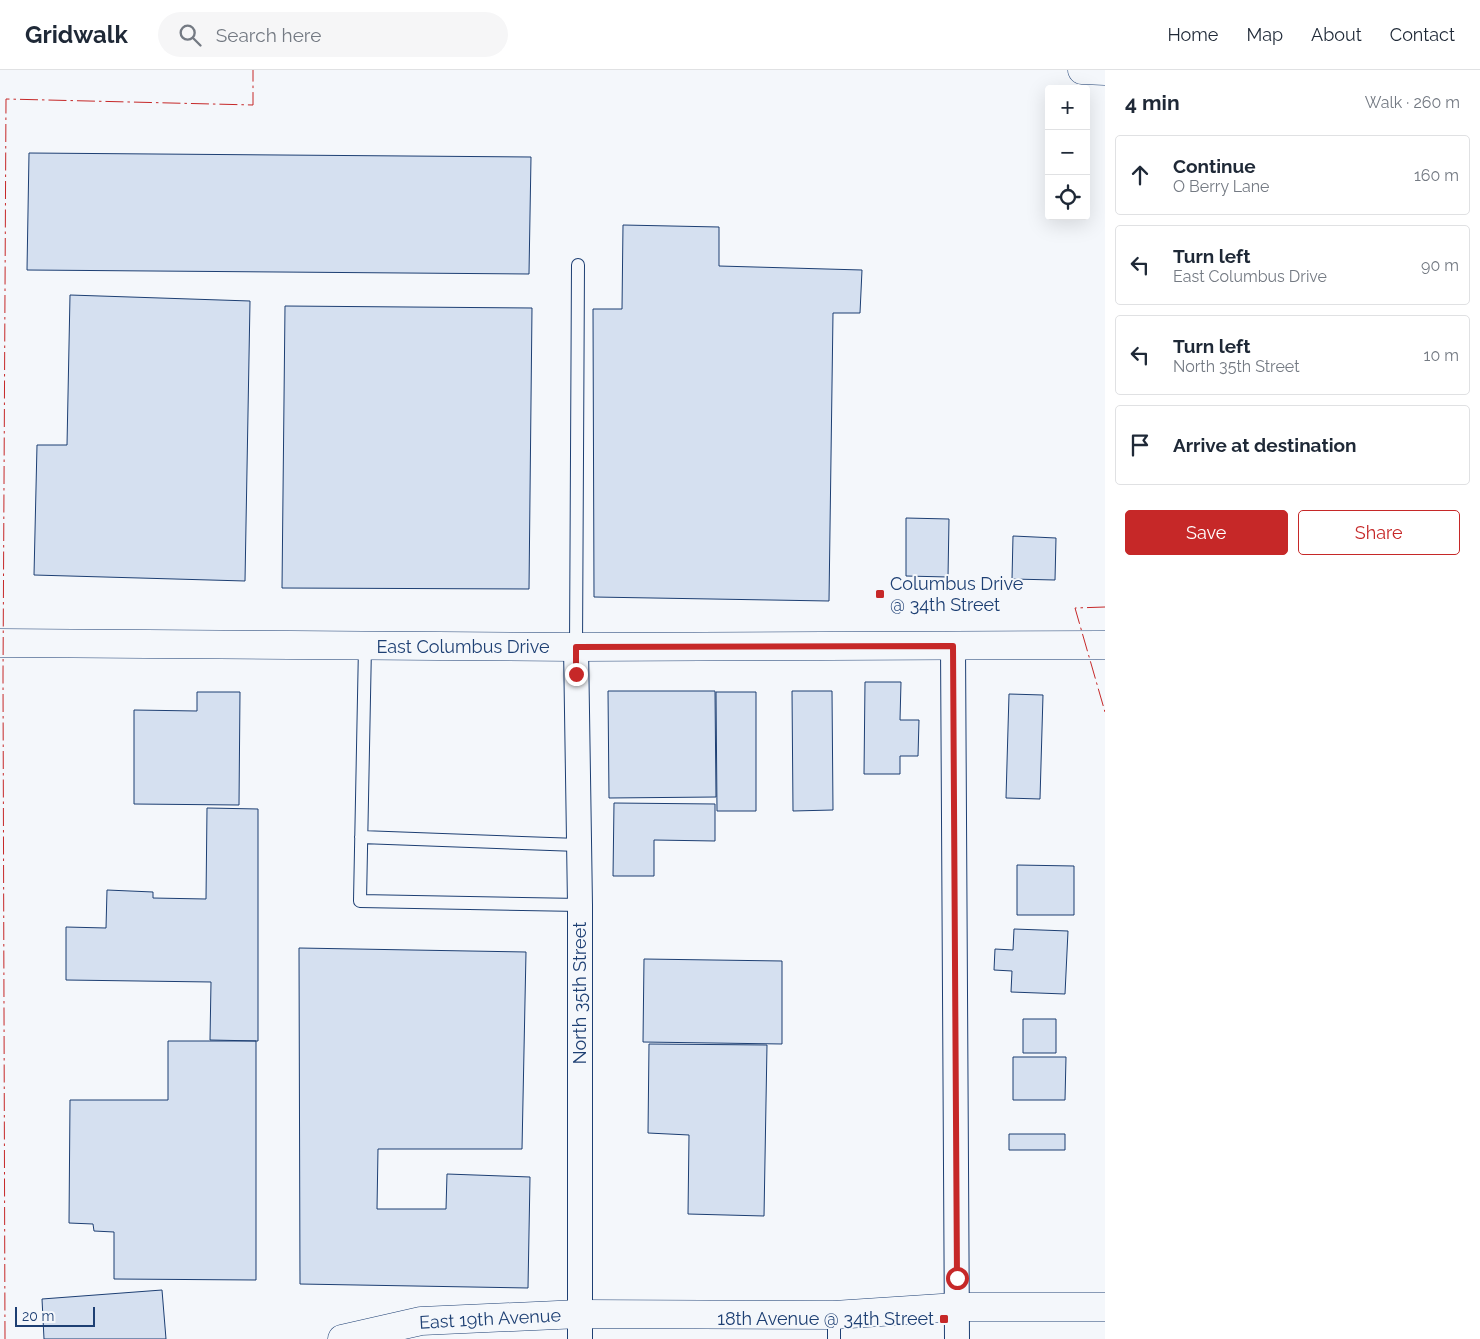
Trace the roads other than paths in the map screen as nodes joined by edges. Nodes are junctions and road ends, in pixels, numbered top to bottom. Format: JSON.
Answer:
{"nodes":[{"id":1,"x":1082,"y":70,"type":"edge"},
{"id":2,"x":1105,"y":71,"type":"edge"},
{"id":3,"x":578,"y":265,"type":"dead end"},
{"id":4,"x":0,"y":644,"type":"edge"},
{"id":5,"x":1105,"y":645,"type":"edge"},
{"id":6,"x":365,"y":646,"type":"junction"},
{"id":7,"x":953,"y":646,"type":"junction"},
{"id":8,"x":576,"y":647,"type":"junction"},
{"id":9,"x":361,"y":837,"type":"junction"},
{"id":10,"x":578,"y":845,"type":"junction"},
{"id":11,"x":580,"y":905,"type":"junction"},
{"id":12,"x":1105,"y":1307,"type":"edge"},
{"id":13,"x":957,"y":1308,"type":"junction"},
{"id":14,"x":580,"y":1327,"type":"edge"},
{"id":15,"x":834,"y":1327,"type":"edge"},
{"id":16,"x":342,"y":1339,"type":"edge"},
{"id":17,"x":957,"y":1339,"type":"edge"}],
"edges":[{"from":1,"to":2,"type":"main road"},
{"from":3,"to":8,"type":"lane"},
{"from":4,"to":6,"type":"main road","name":"East Columbus Drive"},
{"from":5,"to":7,"type":"main road","name":"East Columbus Drive"},
{"from":6,"to":8,"type":"main road","name":"East Columbus Drive"},
{"from":6,"to":9,"type":"lane"},
{"from":7,"to":8,"type":"main road","name":"East Columbus Drive"},
{"from":7,"to":13,"type":"street"},
{"from":8,"to":10,"type":"street","name":"North 35th Street"},
{"from":9,"to":10,"type":"lane"},
{"from":9,"to":11,"type":"lane"},
{"from":10,"to":11,"type":"street","name":"North 35th Street"},
{"from":11,"to":14,"type":"street","name":"North 35th Street"},
{"from":12,"to":13,"type":"main road","name":"East 19th Avenue"},
{"from":13,"to":15,"type":"main road","name":"East 19th Avenue"},
{"from":13,"to":17,"type":"street"},
{"from":14,"to":15,"type":"main road","name":"East 19th Avenue"},
{"from":14,"to":16,"type":"main road","name":"East 19th Avenue"}]}
